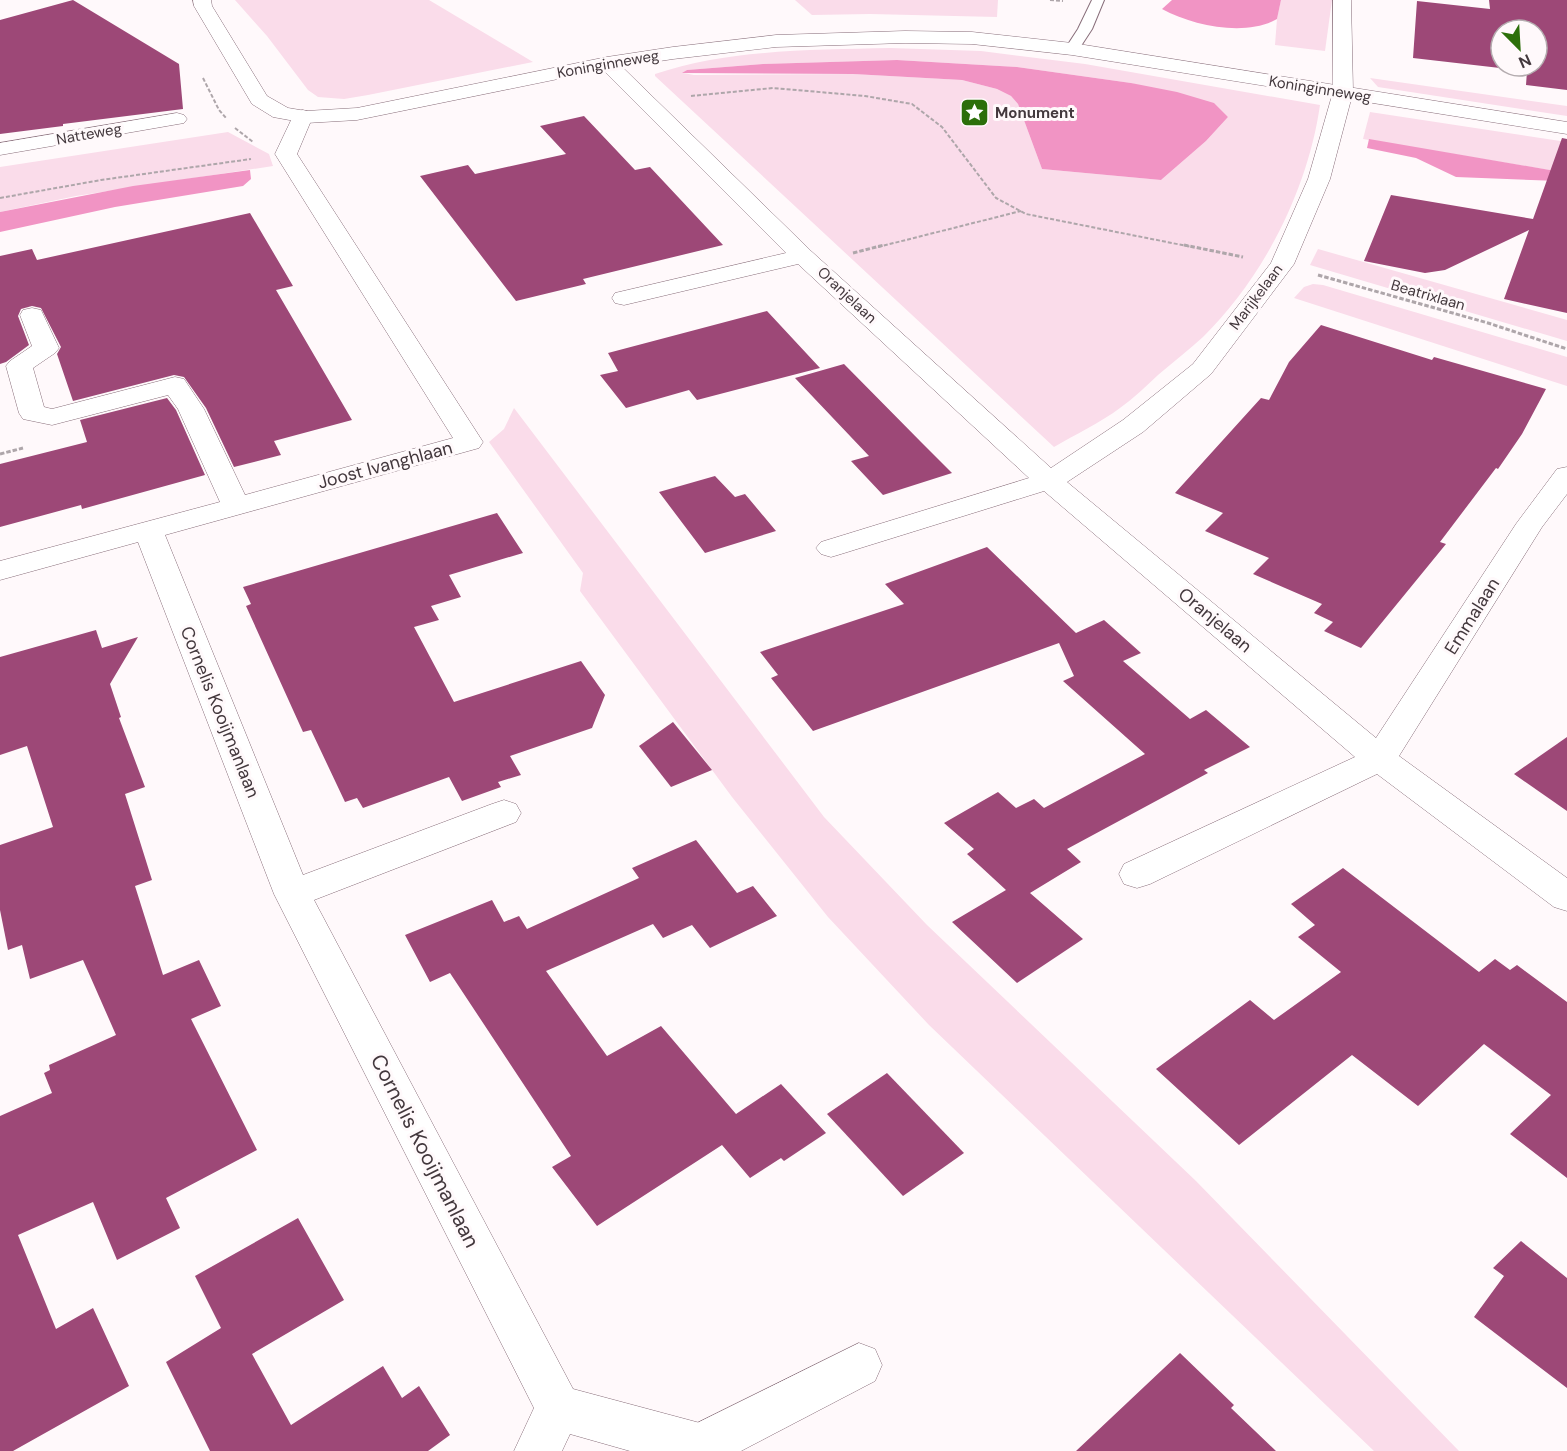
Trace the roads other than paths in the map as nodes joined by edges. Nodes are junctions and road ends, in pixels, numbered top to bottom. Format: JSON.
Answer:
{"nodes":[{"id":1,"x":1098,"y":0,"type":"edge"},
{"id":2,"x":1342,"y":0,"type":"edge"},
{"id":3,"x":199,"y":2,"type":"edge"},
{"id":4,"x":1072,"y":49,"type":"junction"},
{"id":5,"x":607,"y":63,"type":"junction"},
{"id":6,"x":1342,"y":92,"type":"junction"},
{"id":7,"x":303,"y":117,"type":"junction"},
{"id":8,"x":177,"y":119,"type":"dead end"},
{"id":9,"x":1567,"y":128,"type":"edge"},
{"id":10,"x":0,"y":149,"type":"edge"},
{"id":11,"x":807,"y":259,"type":"junction"},
{"id":12,"x":624,"y":298,"type":"dead end"},
{"id":13,"x":32,"y":315,"type":"dead end"},
{"id":14,"x":1567,"y":475,"type":"edge"},
{"id":15,"x":1049,"y":482,"type":"junction"},
{"id":16,"x":236,"y":506,"type":"junction"},
{"id":17,"x":148,"y":530,"type":"junction"},
{"id":18,"x":831,"y":548,"type":"dead end"},
{"id":19,"x":0,"y":571,"type":"edge"},
{"id":20,"x":1380,"y":759,"type":"junction"},
{"id":21,"x":504,"y":813,"type":"dead end"},
{"id":22,"x":1137,"y":874,"type":"dead end"},
{"id":23,"x":292,"y":894,"type":"junction"},
{"id":24,"x":1567,"y":897,"type":"edge"},
{"id":25,"x":859,"y":1365,"type":"dead end"},
{"id":26,"x":558,"y":1407,"type":"junction"},
{"id":27,"x":701,"y":1449,"type":"edge"},
{"id":28,"x":538,"y":1451,"type":"edge"}],
"edges":[{"from":1,"to":4,"type":"lane"},
{"from":2,"to":6,"type":"street","name":"Marijkelaan"},
{"from":3,"to":7,"type":"street","name":"Koninginneweg"},
{"from":4,"to":5,"type":"street","name":"Koninginneweg"},
{"from":4,"to":6,"type":"street","name":"Koninginneweg"},
{"from":5,"to":7,"type":"street","name":"Koninginneweg"},
{"from":5,"to":11,"type":"street","name":"Oranjelaan"},
{"from":6,"to":9,"type":"street","name":"Koninginneweg"},
{"from":6,"to":15,"type":"street","name":"Marijkelaan"},
{"from":7,"to":16,"type":"street","name":"Joost Ivanghlaan"},
{"from":8,"to":10,"type":"street","name":"Natteweg"},
{"from":11,"to":12,"type":"street","name":"Oranjelaan"},
{"from":11,"to":15,"type":"street","name":"Oranjelaan"},
{"from":13,"to":16,"type":"street"},
{"from":14,"to":20,"type":"street","name":"Emmalaan"},
{"from":15,"to":18,"type":"street"},
{"from":15,"to":20,"type":"street","name":"Oranjelaan"},
{"from":16,"to":17,"type":"street","name":"Joost Ivanghlaan"},
{"from":17,"to":19,"type":"street","name":"Joost Ivanghlaan"},
{"from":17,"to":23,"type":"street","name":"Cornelis Kooijmanlaan"},
{"from":20,"to":22,"type":"street"},
{"from":20,"to":24,"type":"street","name":"Oranjelaan"},
{"from":21,"to":23,"type":"street"},
{"from":23,"to":26,"type":"street","name":"Cornelis Kooijmanlaan"},
{"from":25,"to":27,"type":"street"},
{"from":26,"to":27,"type":"street"},
{"from":26,"to":28,"type":"street"}]}
